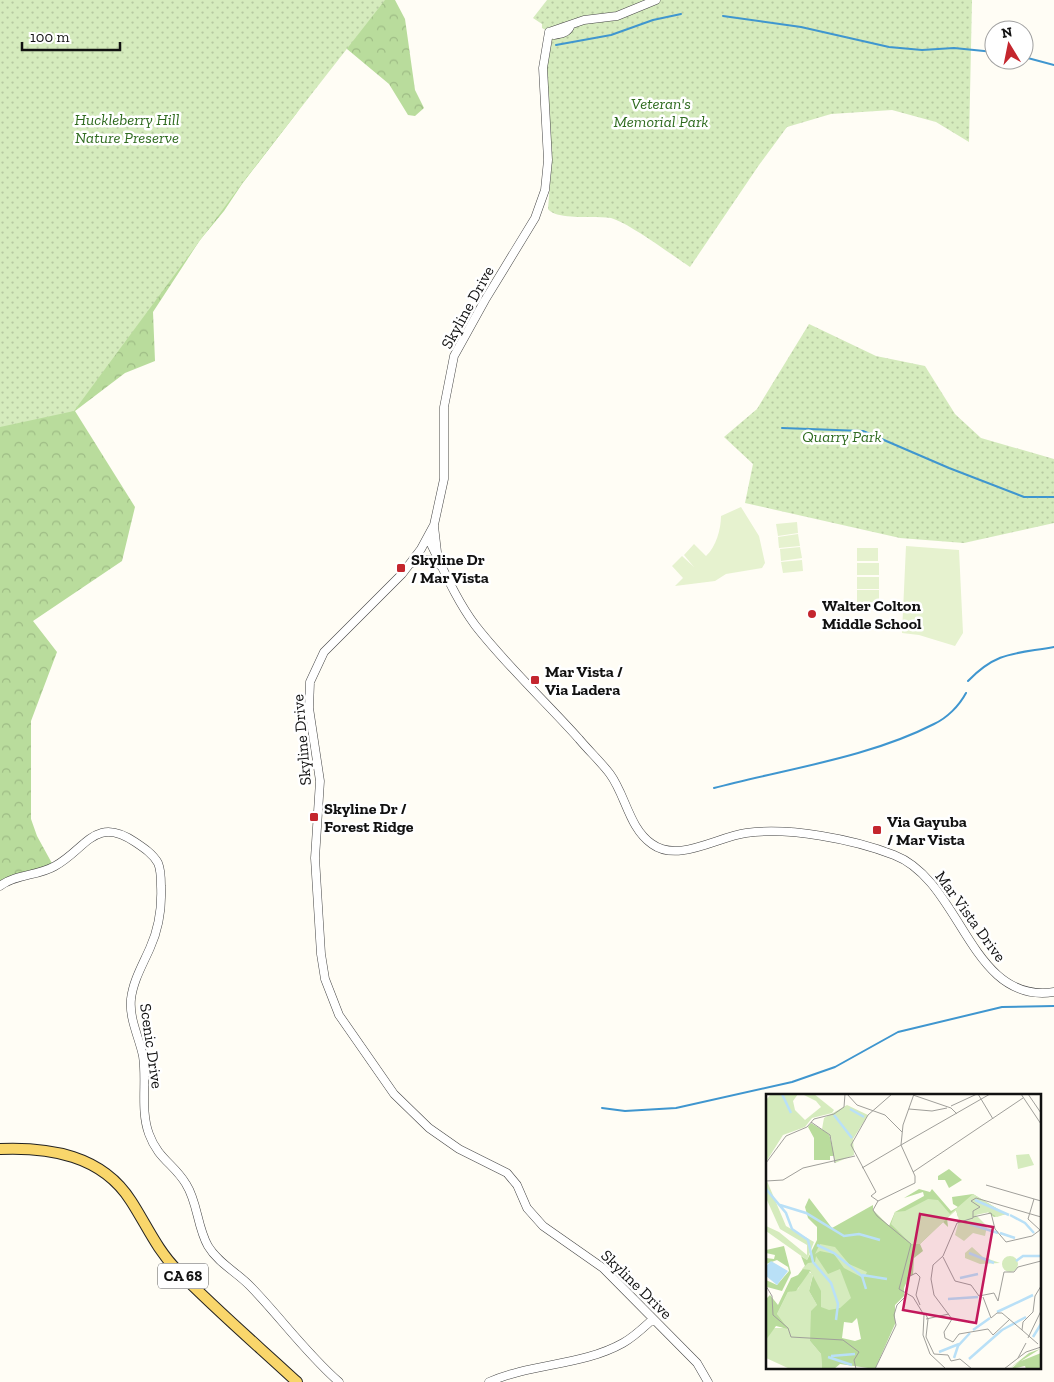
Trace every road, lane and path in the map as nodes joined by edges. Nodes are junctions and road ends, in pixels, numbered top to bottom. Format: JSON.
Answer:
{"nodes":[{"id":1,"x":656,"y":0,"type":"edge"},
{"id":2,"x":434,"y":525,"type":"junction"},
{"id":3,"x":428,"y":538,"type":"junction"},
{"id":4,"x":411,"y":564,"type":"junction"},
{"id":5,"x":441,"y":566,"type":"junction"},
{"id":6,"x":0,"y":886,"type":"edge"},
{"id":7,"x":1054,"y":992,"type":"edge"},
{"id":8,"x":0,"y":1149,"type":"edge"},
{"id":9,"x":653,"y":1319,"type":"junction"},
{"id":10,"x":297,"y":1382,"type":"edge"},
{"id":11,"x":338,"y":1382,"type":"edge"},
{"id":12,"x":489,"y":1382,"type":"edge"},
{"id":13,"x":708,"y":1382,"type":"edge"}],
"edges":[{"from":1,"to":2,"type":"street","name":"Skyline Drive"},
{"from":2,"to":3,"type":"street","name":"Skyline Drive"},
{"from":2,"to":5,"type":"street"},
{"from":3,"to":4,"type":"street","name":"Skyline Drive"},
{"from":3,"to":5,"type":"street","name":"Mar Vista Drive"},
{"from":4,"to":5,"type":"street"},
{"from":4,"to":9,"type":"street","name":"Skyline Drive"},
{"from":5,"to":7,"type":"street","name":"Mar Vista Drive"},
{"from":6,"to":11,"type":"street","name":"Scenic Drive"},
{"from":8,"to":10,"type":"main road","number":"CA 68"},
{"from":9,"to":12,"type":"street"},
{"from":9,"to":13,"type":"street","name":"Skyline Drive"}]}
